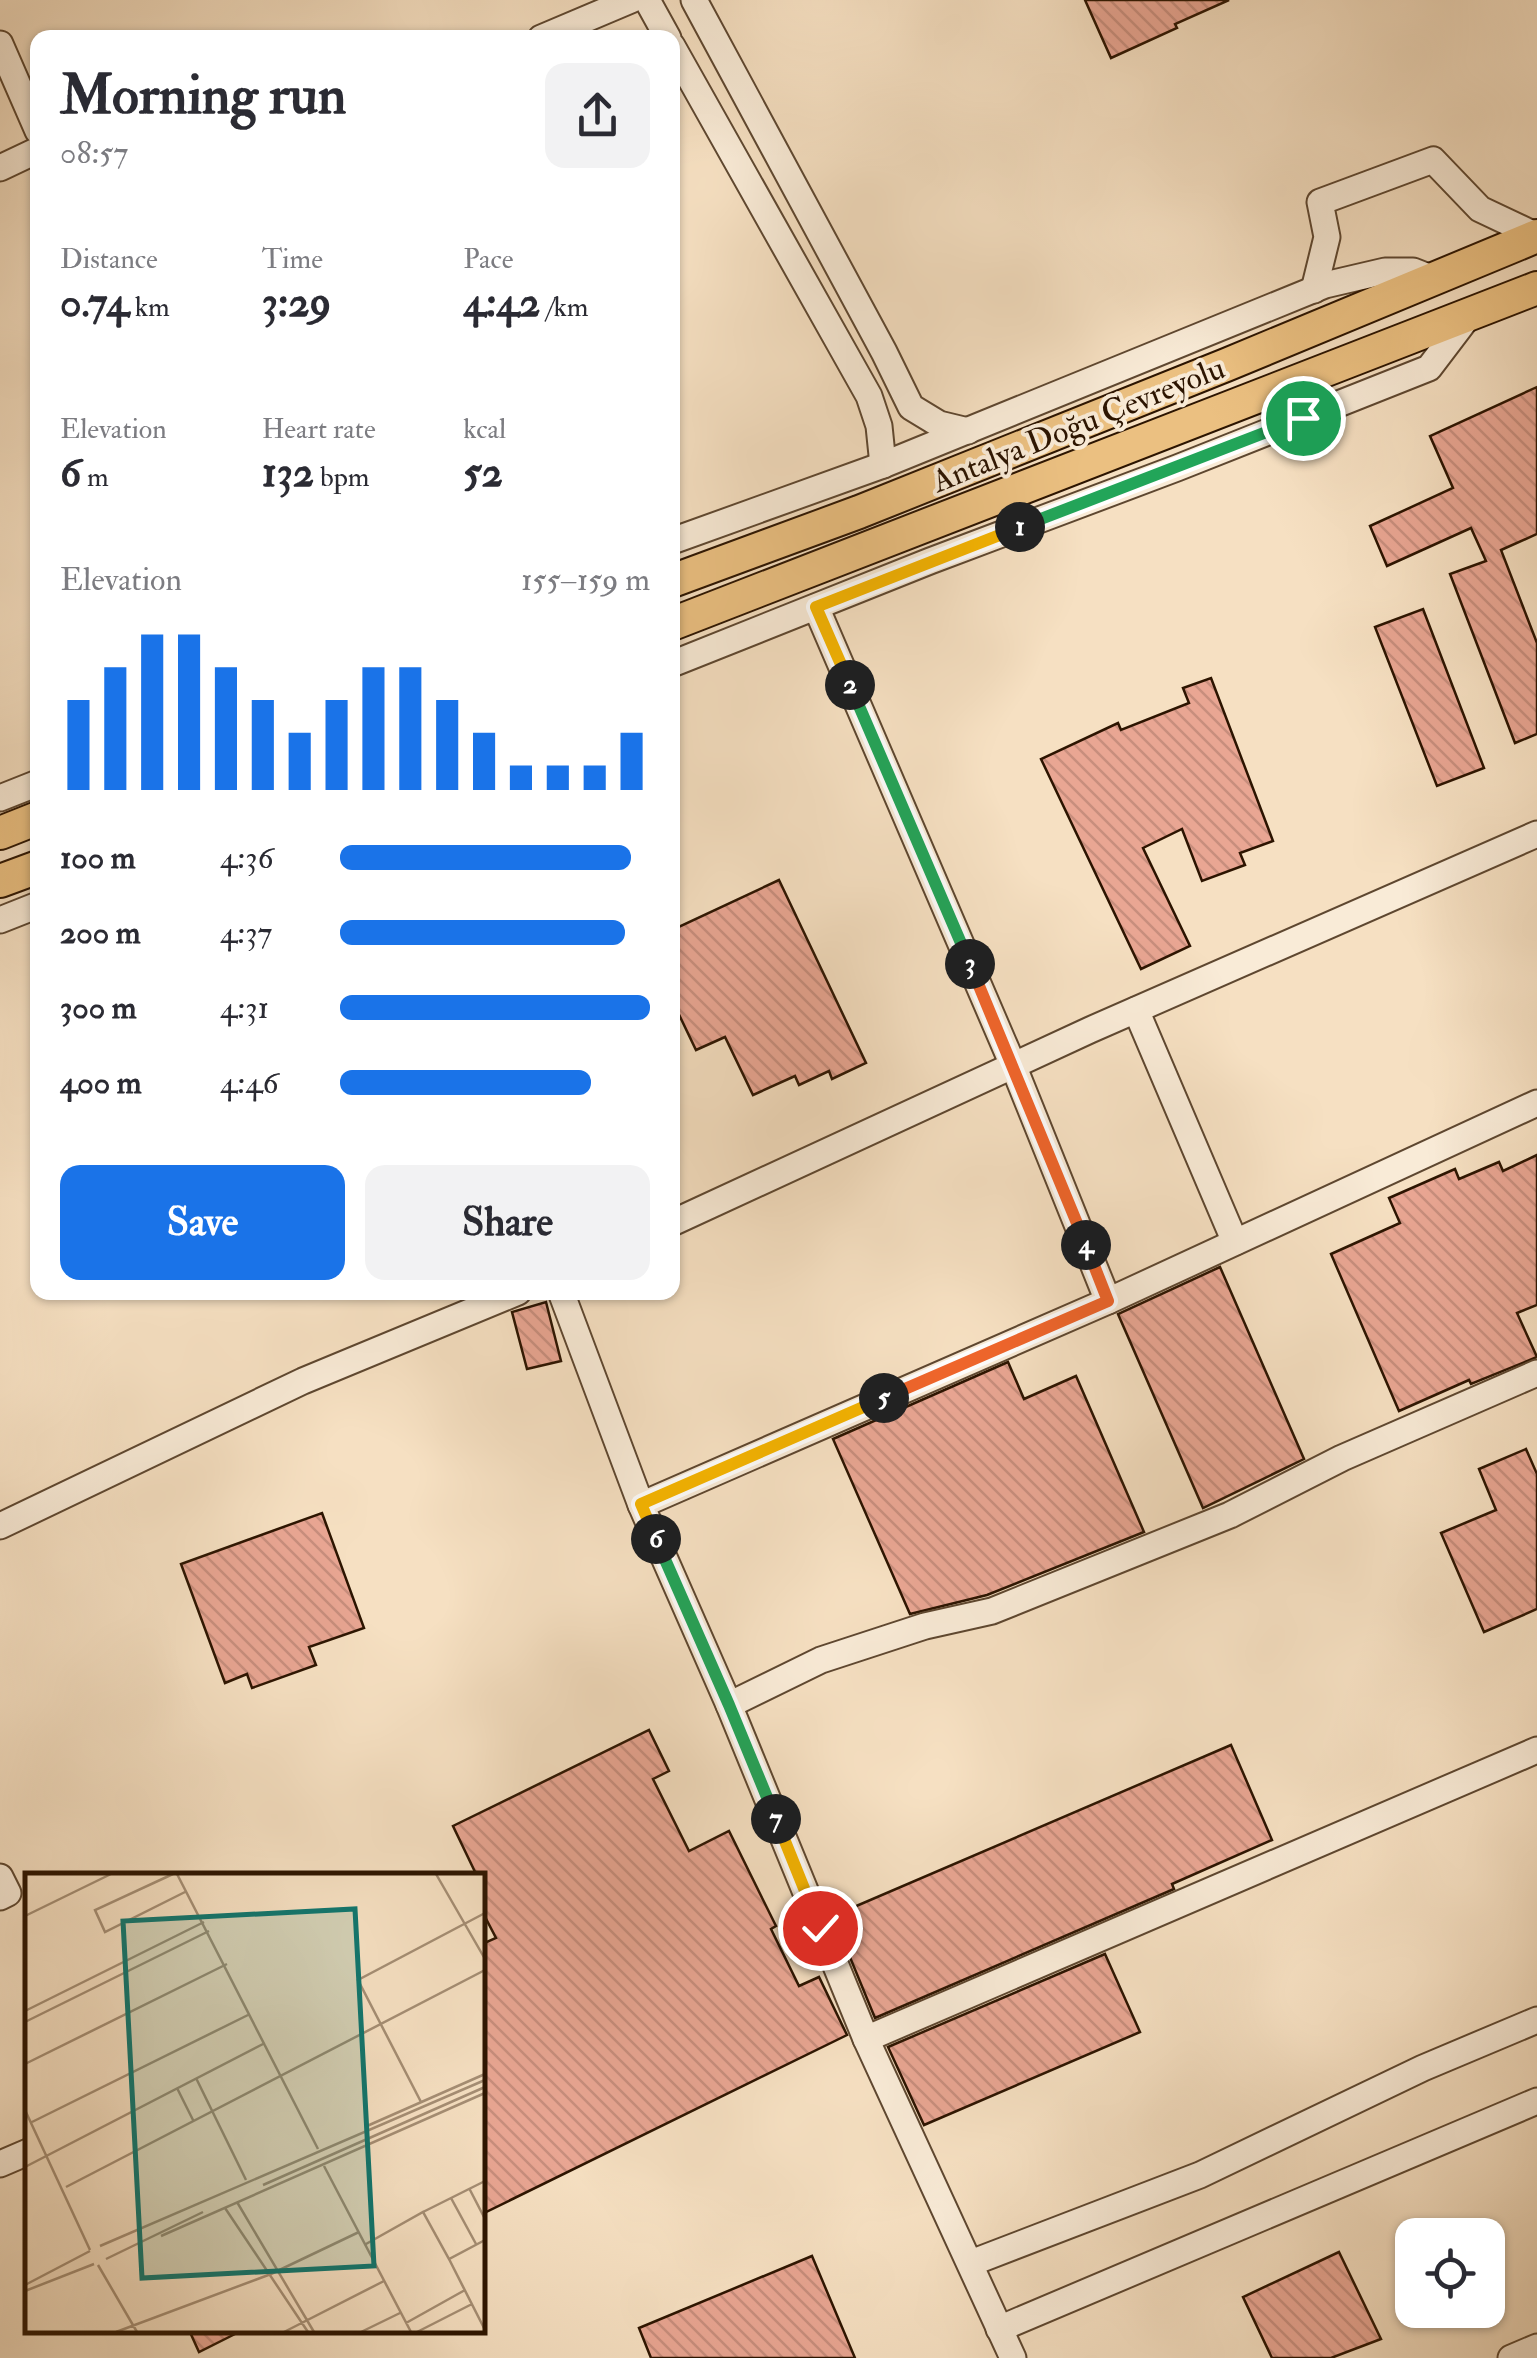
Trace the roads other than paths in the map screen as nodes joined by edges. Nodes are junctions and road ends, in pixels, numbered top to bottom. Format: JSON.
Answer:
{"nodes":[{"id":1,"x":631,"y":0,"type":"edge"},
{"id":2,"x":647,"y":0,"type":"edge"},
{"id":3,"x":694,"y":0,"type":"edge"},
{"id":4,"x":560,"y":30,"type":"edge"},
{"id":5,"x":664,"y":30,"type":"edge"},
{"id":6,"x":0,"y":44,"type":"edge"},
{"id":7,"x":680,"y":60,"type":"edge"},
{"id":8,"x":30,"y":113,"type":"edge"},
{"id":9,"x":30,"y":154,"type":"edge"},
{"id":10,"x":0,"y":168,"type":"edge"},
{"id":11,"x":1537,"y":236,"type":"edge"},
{"id":12,"x":1436,"y":280,"type":"junction"},
{"id":13,"x":1537,"y":288,"type":"edge"},
{"id":14,"x":1314,"y":290,"type":"junction"},
{"id":15,"x":1471,"y":313,"type":"junction"},
{"id":16,"x":968,"y":431,"type":"junction"},
{"id":17,"x":882,"y":465,"type":"junction"},
{"id":18,"x":680,"y":538,"type":"edge"},
{"id":19,"x":680,"y":578,"type":"edge"},
{"id":20,"x":816,"y":607,"type":"junction"},
{"id":21,"x":680,"y":621,"type":"edge"},
{"id":22,"x":680,"y":661,"type":"edge"},
{"id":23,"x":30,"y":786,"type":"edge"},
{"id":24,"x":0,"y":798,"type":"edge"},
{"id":25,"x":30,"y":821,"type":"edge"},
{"id":26,"x":0,"y":832,"type":"edge"},
{"id":27,"x":1537,"y":834,"type":"edge"},
{"id":28,"x":30,"y":870,"type":"edge"},
{"id":29,"x":0,"y":881,"type":"edge"},
{"id":30,"x":30,"y":907,"type":"edge"},
{"id":31,"x":0,"y":920,"type":"edge"},
{"id":32,"x":1136,"y":1010,"type":"junction"},
{"id":33,"x":1013,"y":1066,"type":"junction"},
{"id":34,"x":1537,"y":1103,"type":"edge"},
{"id":35,"x":680,"y":1219,"type":"edge"},
{"id":36,"x":1235,"y":1242,"type":"junction"},
{"id":37,"x":499,"y":1300,"type":"edge"},
{"id":38,"x":565,"y":1300,"type":"edge"},
{"id":39,"x":1108,"y":1301,"type":"junction"},
{"id":40,"x":1537,"y":1373,"type":"edge"},
{"id":41,"x":641,"y":1504,"type":"junction"},
{"id":42,"x":0,"y":1526,"type":"edge"},
{"id":43,"x":729,"y":1705,"type":"junction"},
{"id":44,"x":1537,"y":1750,"type":"edge"},
{"id":45,"x":0,"y":1878,"type":"edge"},
{"id":46,"x":0,"y":1897,"type":"edge"},
{"id":47,"x":1537,"y":2020,"type":"edge"},
{"id":48,"x":866,"y":2039,"type":"junction"},
{"id":49,"x":1537,"y":2101,"type":"edge"},
{"id":50,"x":25,"y":2153,"type":"edge"},
{"id":51,"x":0,"y":2164,"type":"edge"},
{"id":52,"x":970,"y":2263,"type":"junction"},
{"id":53,"x":999,"y":2329,"type":"junction"},
{"id":54,"x":1537,"y":2347,"type":"edge"},
{"id":55,"x":1013,"y":2358,"type":"edge"},
{"id":56,"x":1511,"y":2358,"type":"edge"}],
"edges":[{"from":1,"to":4,"type":"street"},
{"from":2,"to":5,"type":"street"},
{"from":3,"to":16,"type":"street"},
{"from":6,"to":8,"type":"street"},
{"from":7,"to":17,"type":"street"},
{"from":9,"to":10,"type":"street"},
{"from":11,"to":12,"type":"main road","name":"Antalya Doğu Çevreyolu"},
{"from":11,"to":14,"type":"street"},
{"from":12,"to":14,"type":"street"},
{"from":12,"to":19,"type":"main road","name":"Antalya Doğu Çevreyolu"},
{"from":13,"to":15,"type":"main road","name":"Antalya Doğu Çevreyolu"},
{"from":14,"to":16,"type":"street"},
{"from":15,"to":20,"type":"street"},
{"from":15,"to":21,"type":"main road","name":"Antalya Doğu Çevreyolu"},
{"from":16,"to":17,"type":"street"},
{"from":17,"to":18,"type":"street"},
{"from":20,"to":22,"type":"street"},
{"from":20,"to":33,"type":"street"},
{"from":23,"to":24,"type":"street"},
{"from":25,"to":26,"type":"main road"},
{"from":27,"to":32,"type":"street"},
{"from":28,"to":29,"type":"main road"},
{"from":30,"to":31,"type":"street"},
{"from":32,"to":33,"type":"street"},
{"from":32,"to":36,"type":"street"},
{"from":33,"to":35,"type":"street"},
{"from":33,"to":39,"type":"street"},
{"from":34,"to":36,"type":"street"},
{"from":36,"to":39,"type":"street"},
{"from":37,"to":42,"type":"street"},
{"from":38,"to":41,"type":"street"},
{"from":39,"to":41,"type":"street"},
{"from":40,"to":43,"type":"street"},
{"from":41,"to":43,"type":"street"},
{"from":43,"to":48,"type":"street"},
{"from":44,"to":48,"type":"street"},
{"from":45,"to":46,"type":"street"},
{"from":47,"to":52,"type":"street"},
{"from":48,"to":52,"type":"street"},
{"from":49,"to":53,"type":"street"},
{"from":50,"to":51,"type":"street"},
{"from":52,"to":53,"type":"street"},
{"from":53,"to":55,"type":"street"},
{"from":54,"to":56,"type":"street"}]}
